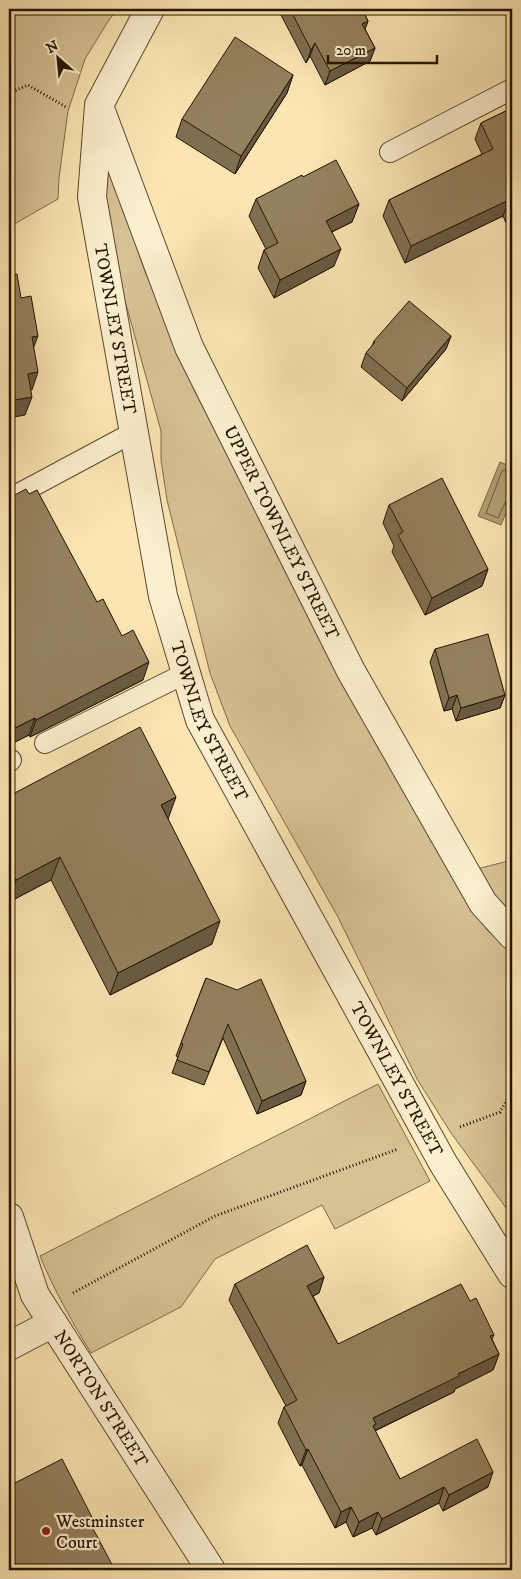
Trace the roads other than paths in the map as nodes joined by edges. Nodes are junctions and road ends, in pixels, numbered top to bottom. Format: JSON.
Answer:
{"nodes":[{"id":1,"x":150,"y":9,"type":"edge"},
{"id":2,"x":512,"y":89,"type":"edge"},
{"id":3,"x":98,"y":115,"type":"junction"},
{"id":4,"x":390,"y":152,"type":"dead end"},
{"id":5,"x":134,"y":432,"type":"junction"},
{"id":6,"x":9,"y":498,"type":"edge"},
{"id":7,"x":186,"y":673,"type":"junction"},
{"id":8,"x":45,"y":743,"type":"dead end"},
{"id":9,"x":512,"y":935,"type":"edge"},
{"id":10,"x":9,"y":1217,"type":"edge"},
{"id":11,"x":512,"y":1274,"type":"edge"},
{"id":12,"x":49,"y":1316,"type":"junction"},
{"id":13,"x":9,"y":1346,"type":"edge"},
{"id":14,"x":211,"y":1570,"type":"edge"}],
"edges":[{"from":1,"to":3,"type":"street"},
{"from":2,"to":4,"type":"lane"},
{"from":3,"to":5,"type":"street","name":"TOWNLEY STREET"},
{"from":3,"to":9,"type":"street","name":"UPPER TOWNLEY STREET"},
{"from":5,"to":6,"type":"lane"},
{"from":5,"to":7,"type":"street","name":"TOWNLEY STREET"},
{"from":7,"to":8,"type":"lane"},
{"from":7,"to":11,"type":"street","name":"TOWNLEY STREET"},
{"from":10,"to":12,"type":"street","name":"NORTON STREET"},
{"from":12,"to":13,"type":"street"},
{"from":12,"to":14,"type":"street","name":"NORTON STREET"}]}
